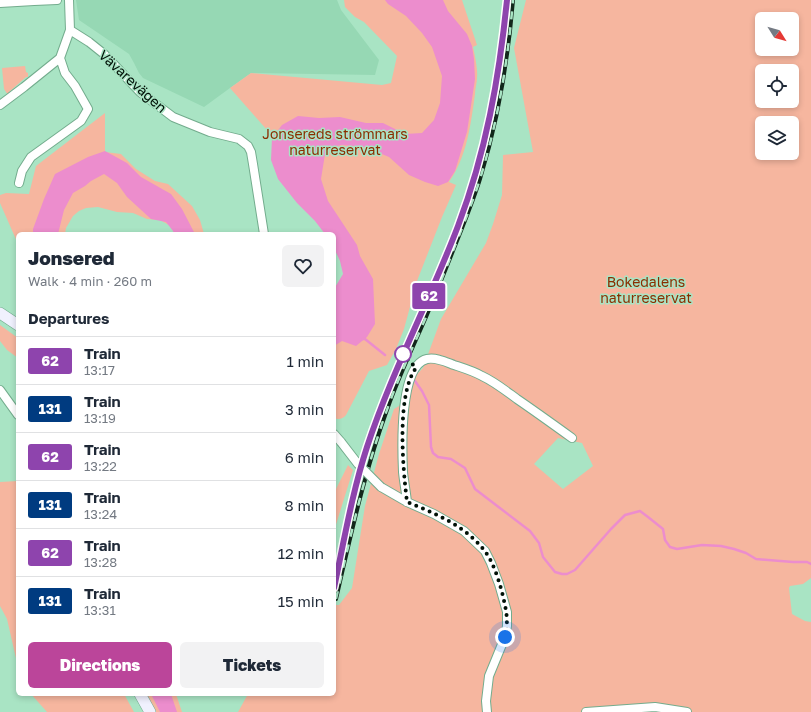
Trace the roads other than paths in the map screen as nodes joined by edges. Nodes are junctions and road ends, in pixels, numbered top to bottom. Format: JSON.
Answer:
{"nodes":[{"id":1,"x":57,"y":0,"type":"edge"},
{"id":2,"x":69,"y":0,"type":"edge"},
{"id":3,"x":0,"y":3,"type":"edge"},
{"id":4,"x":70,"y":30,"type":"junction"},
{"id":5,"x":60,"y":58,"type":"junction"},
{"id":6,"x":0,"y":105,"type":"edge"},
{"id":7,"x":19,"y":183,"type":"dead end"},
{"id":8,"x":264,"y":232,"type":"edge"},
{"id":9,"x":0,"y":313,"type":"edge"},
{"id":10,"x":16,"y":324,"type":"edge"},
{"id":11,"x":0,"y":390,"type":"edge"},
{"id":12,"x":16,"y":412,"type":"edge"},
{"id":13,"x":336,"y":436,"type":"edge"},
{"id":14,"x":572,"y":438,"type":"dead end"},
{"id":15,"x":407,"y":502,"type":"junction"},
{"id":16,"x":141,"y":696,"type":"edge"},
{"id":17,"x":150,"y":712,"type":"edge"},
{"id":18,"x":487,"y":712,"type":"edge"},
{"id":19,"x":586,"y":712,"type":"edge"},
{"id":20,"x":687,"y":712,"type":"edge"}],
"edges":[{"from":1,"to":3,"type":"street"},
{"from":2,"to":4,"type":"street"},
{"from":4,"to":5,"type":"street"},
{"from":4,"to":8,"type":"street","name":"Vävarevägen"},
{"from":5,"to":6,"type":"street"},
{"from":5,"to":7,"type":"street"},
{"from":9,"to":10,"type":"street"},
{"from":11,"to":12,"type":"street"},
{"from":13,"to":15,"type":"street","bridge":true},
{"from":14,"to":15,"type":"street"},
{"from":15,"to":18,"type":"street"},
{"from":16,"to":17,"type":"street"},
{"from":19,"to":20,"type":"street"}]}
